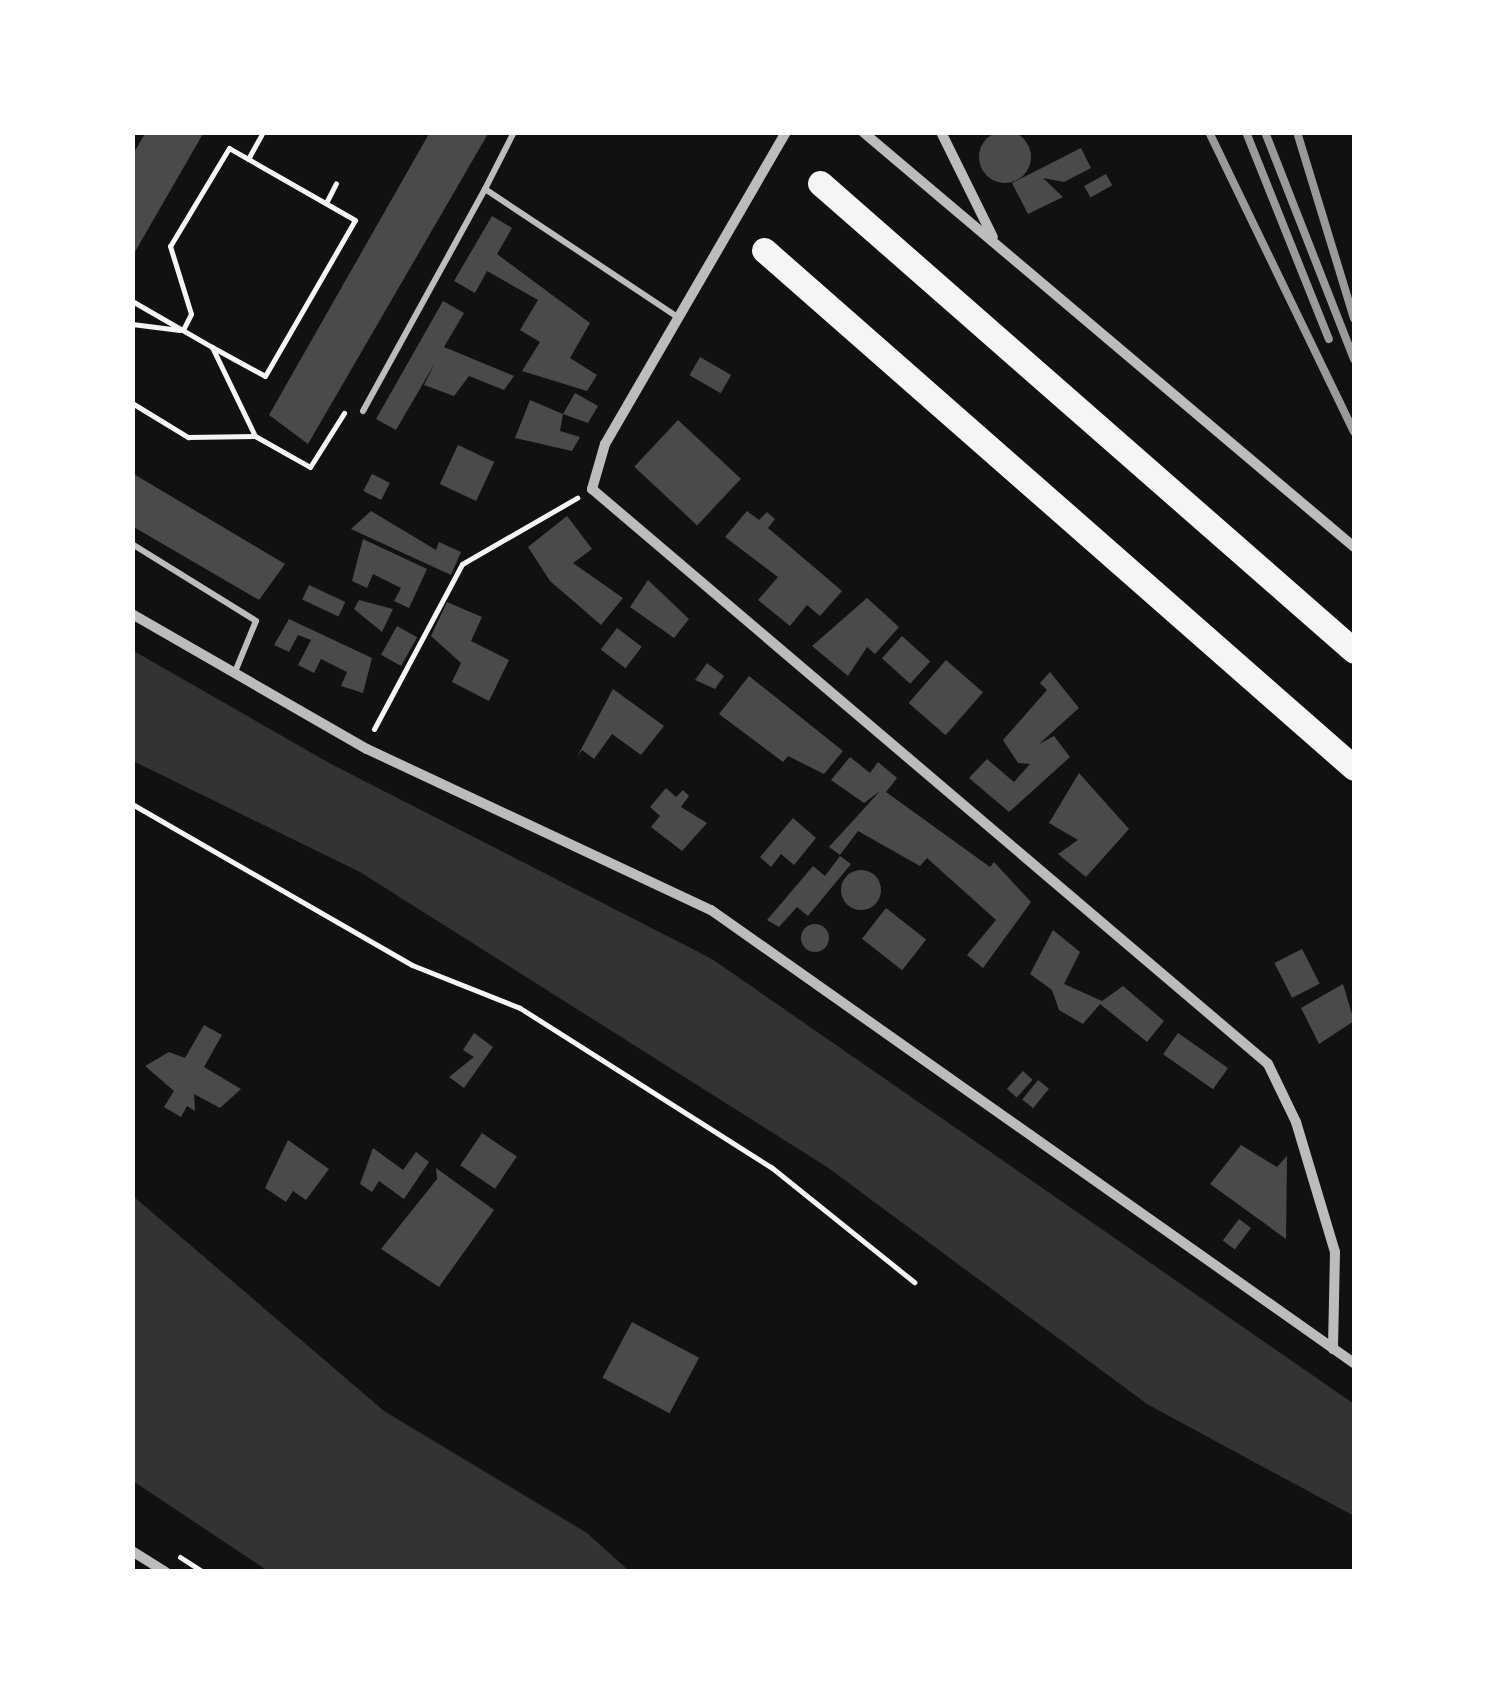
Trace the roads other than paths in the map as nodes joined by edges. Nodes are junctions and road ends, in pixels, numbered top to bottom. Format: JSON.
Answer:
{"nodes":[{"id":1,"x":514,"y":132,"type":"edge"},
{"id":2,"x":786,"y":132,"type":"edge"},
{"id":3,"x":863,"y":132,"type":"edge"},
{"id":4,"x":942,"y":132,"type":"edge"},
{"id":5,"x":820,"y":183,"type":"dead end"},
{"id":6,"x":486,"y":189,"type":"junction"},
{"id":7,"x":995,"y":242,"type":"junction"},
{"id":8,"x":764,"y":250,"type":"dead end"},
{"id":9,"x":678,"y":317,"type":"junction"},
{"id":10,"x":363,"y":410,"type":"road end"},
{"id":11,"x":132,"y":544,"type":"edge"},
{"id":12,"x":1354,"y":547,"type":"edge"},
{"id":13,"x":132,"y":614,"type":"edge"},
{"id":14,"x":1354,"y":651,"type":"edge"},
{"id":15,"x":235,"y":673,"type":"junction"},
{"id":16,"x":1354,"y":768,"type":"edge"},
{"id":17,"x":1333,"y":1348,"type":"junction"},
{"id":18,"x":1354,"y":1363,"type":"edge"},
{"id":19,"x":132,"y":1551,"type":"edge"},
{"id":20,"x":160,"y":1570,"type":"edge"}],
"edges":[{"from":1,"to":6,"type":"lane"},
{"from":2,"to":9,"type":"street"},
{"from":3,"to":7,"type":"street"},
{"from":4,"to":7,"type":"street"},
{"from":5,"to":14,"type":"highway"},
{"from":6,"to":9,"type":"lane"},
{"from":6,"to":10,"type":"lane"},
{"from":7,"to":12,"type":"street"},
{"from":8,"to":16,"type":"highway"},
{"from":9,"to":17,"type":"street"},
{"from":11,"to":15,"type":"lane"},
{"from":13,"to":15,"type":"street"},
{"from":15,"to":17,"type":"street"},
{"from":17,"to":18,"type":"street"},
{"from":19,"to":20,"type":"street"}]}
